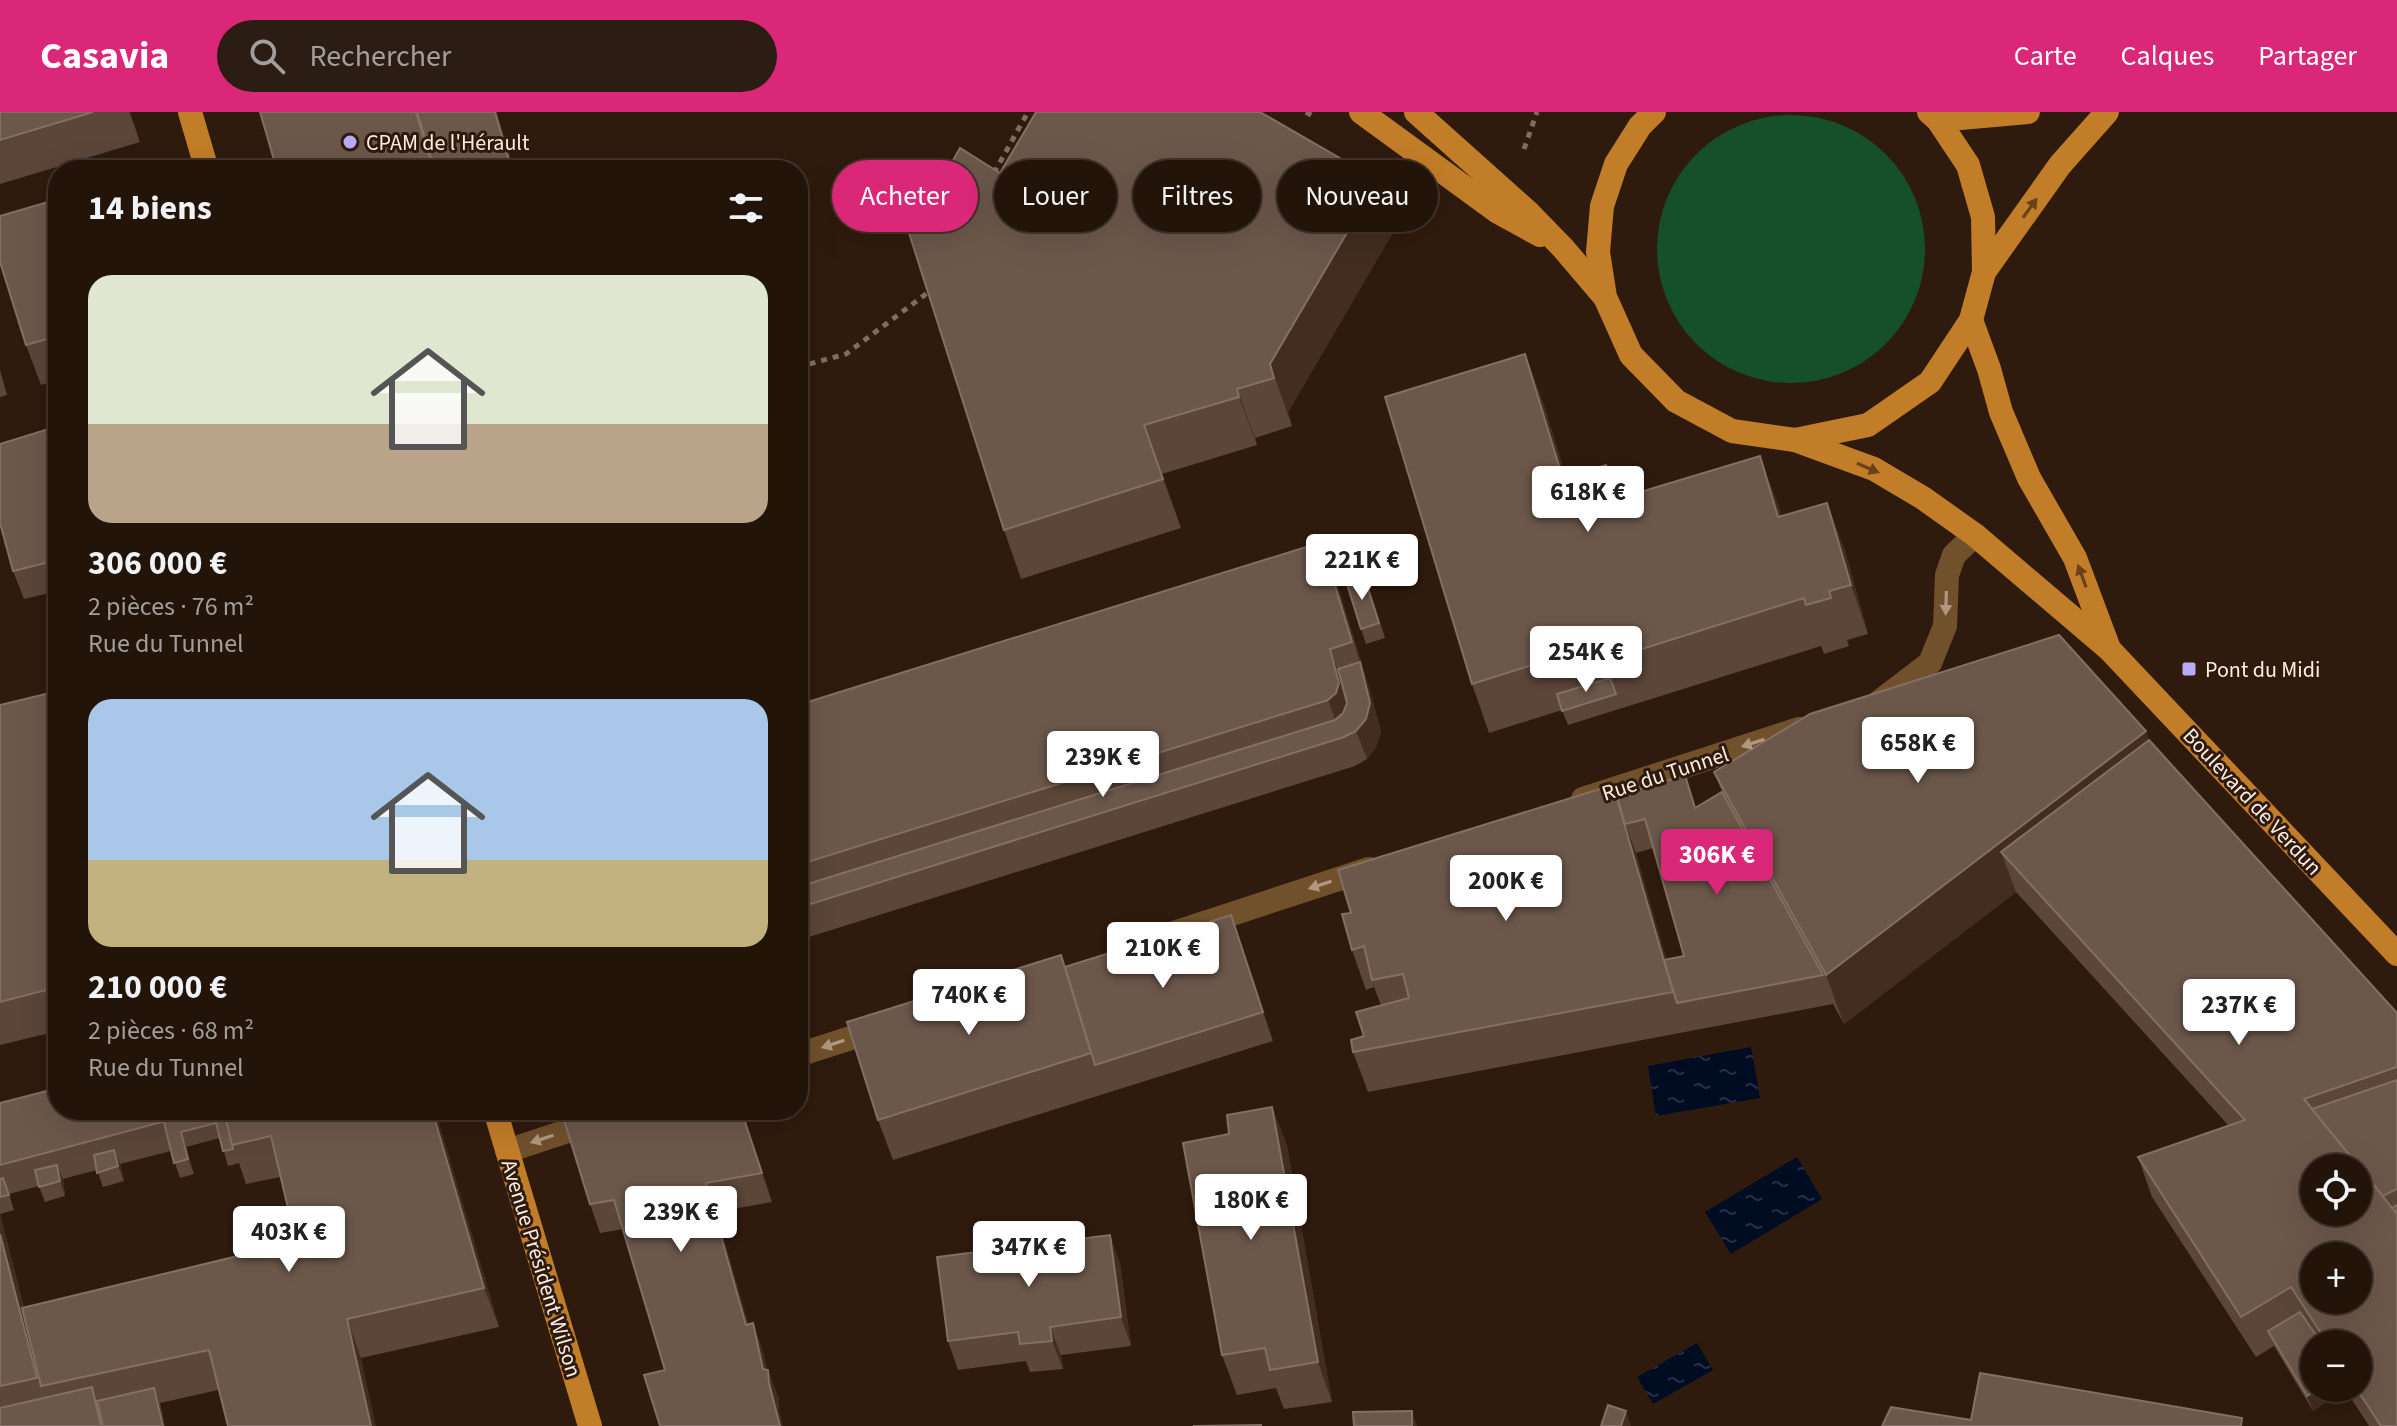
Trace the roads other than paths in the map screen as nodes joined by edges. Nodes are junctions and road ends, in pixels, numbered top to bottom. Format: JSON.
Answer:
{"nodes":[{"id":1,"x":190,"y":112,"type":"edge"},
{"id":2,"x":1361,"y":112,"type":"edge"},
{"id":3,"x":1416,"y":112,"type":"edge"},
{"id":4,"x":1654,"y":112,"type":"edge"},
{"id":5,"x":2028,"y":112,"type":"edge"},
{"id":6,"x":2107,"y":112,"type":"edge"},
{"id":7,"x":1934,"y":116,"type":"edge"},
{"id":8,"x":203,"y":160,"type":"edge"},
{"id":9,"x":1563,"y":248,"type":"junction"},
{"id":10,"x":1984,"y":272,"type":"junction"},
{"id":11,"x":1605,"y":297,"type":"junction"},
{"id":12,"x":1971,"y":320,"type":"junction"},
{"id":13,"x":1795,"y":440,"type":"junction"},
{"id":14,"x":1975,"y":535,"type":"junction"},
{"id":15,"x":2109,"y":649,"type":"junction"},
{"id":16,"x":1853,"y":711,"type":"edge"},
{"id":17,"x":1823,"y":721,"type":"edge"},
{"id":18,"x":1566,"y":805,"type":"edge"},
{"id":19,"x":1386,"y":864,"type":"edge"},
{"id":20,"x":1114,"y":952,"type":"edge"},
{"id":21,"x":2397,"y":954,"type":"edge"},
{"id":22,"x":903,"y":1021,"type":"edge"},
{"id":23,"x":808,"y":1052,"type":"edge"},
{"id":24,"x":498,"y":1120,"type":"edge"},
{"id":25,"x":601,"y":1120,"type":"edge"},
{"id":26,"x":507,"y":1151,"type":"junction"},
{"id":27,"x":590,"y":1426,"type":"edge"}],
"edges":[{"from":1,"to":8,"type":"main road"},
{"from":2,"to":9,"type":"main road"},
{"from":3,"to":9,"type":"main road"},
{"from":4,"to":11,"type":"main road"},
{"from":5,"to":7,"type":"main road"},
{"from":10,"to":6,"type":"main road","one_way":true},
{"from":7,"to":10,"type":"main road"},
{"from":9,"to":11,"type":"main road"},
{"from":10,"to":12,"type":"main road"},
{"from":11,"to":13,"type":"main road"},
{"from":12,"to":13,"type":"main road"},
{"from":15,"to":12,"type":"main road","name":"Boulevard de Verdun","one_way":true},
{"from":13,"to":14,"type":"main road","name":"Boulevard de Verdun","one_way":true},
{"from":14,"to":15,"type":"main road","name":"Boulevard de Verdun"},
{"from":14,"to":16,"type":"street","one_way":true},
{"from":15,"to":21,"type":"main road","name":"Boulevard de Verdun"},
{"from":17,"to":18,"type":"street","name":"Rue du Tunnel","one_way":true},
{"from":19,"to":20,"type":"street","one_way":true},
{"from":22,"to":23,"type":"street","one_way":true},
{"from":24,"to":26,"type":"main road","name":"Avenue Président Wilson"},
{"from":25,"to":26,"type":"street","one_way":true},
{"from":26,"to":27,"type":"main road","name":"Avenue Président Wilson"}]}
